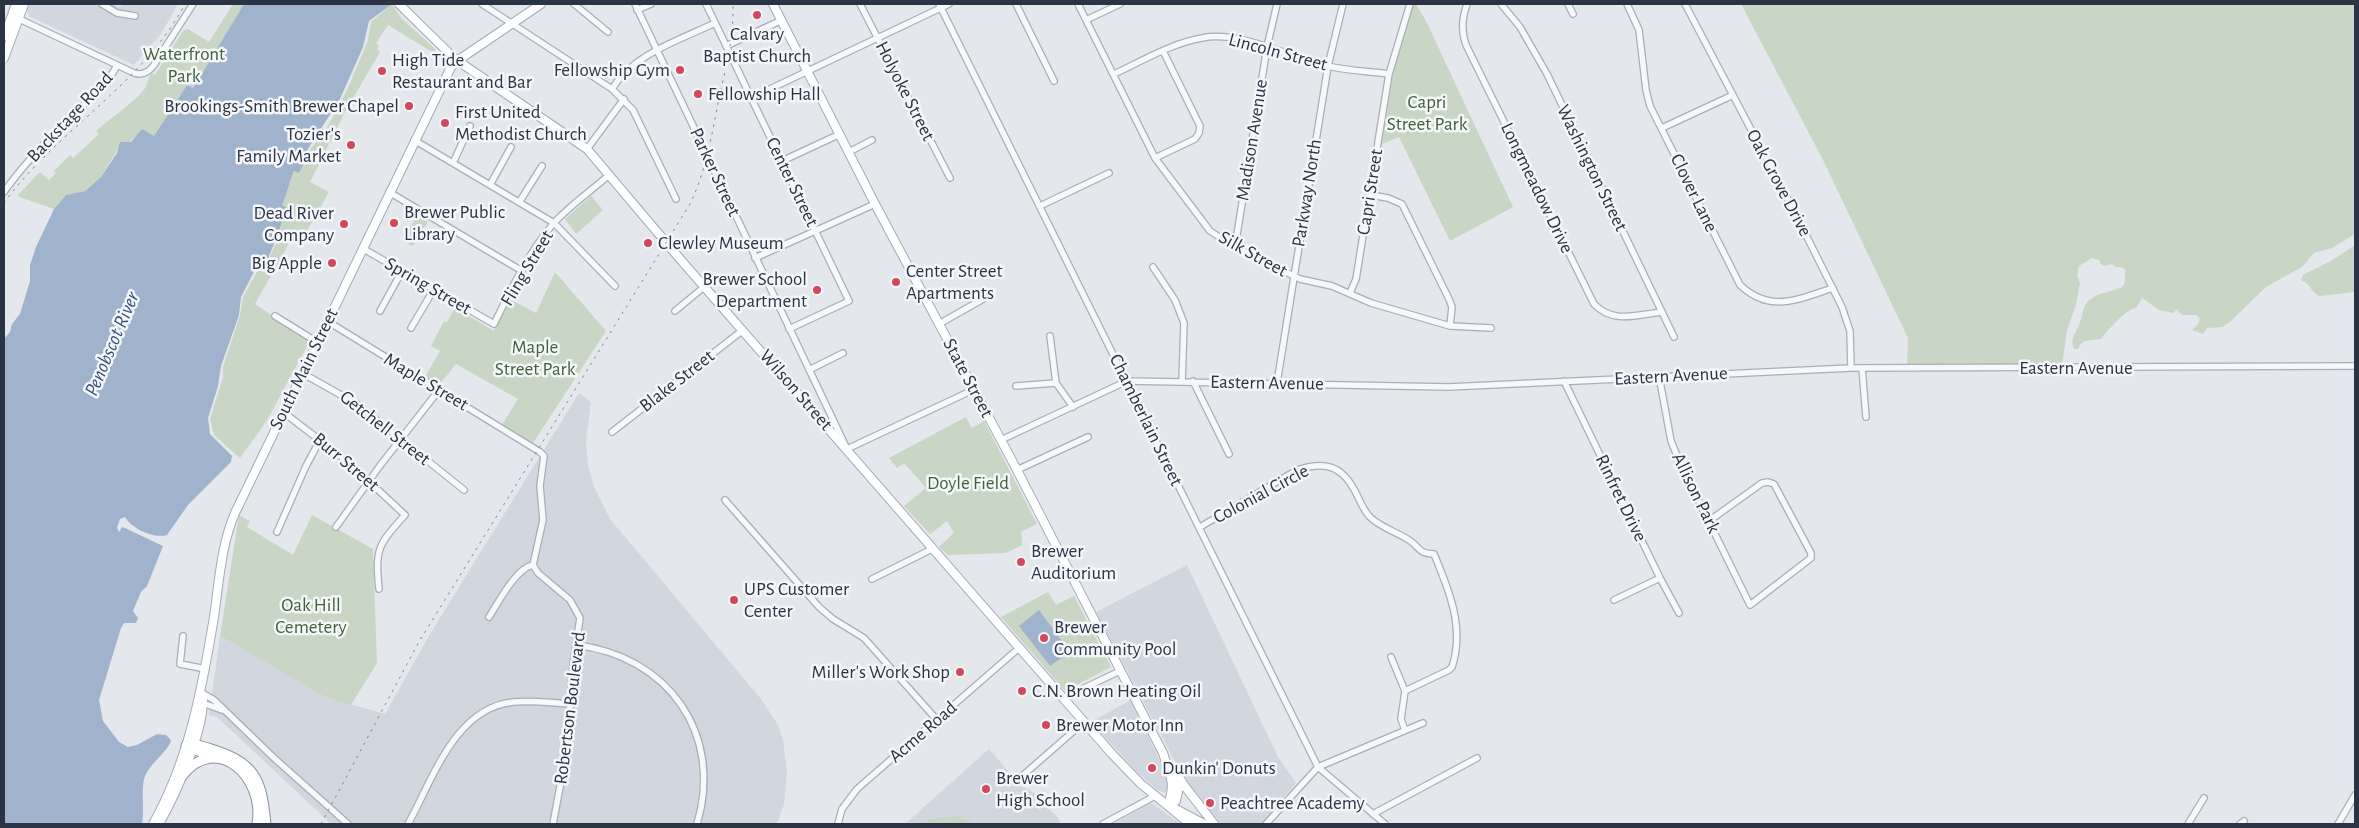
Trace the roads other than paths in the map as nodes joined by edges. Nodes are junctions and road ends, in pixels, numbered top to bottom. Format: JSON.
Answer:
{"nodes":[{"id":1,"x":16,"y":4,"type":"edge"},
{"id":2,"x":24,"y":4,"type":"edge"},
{"id":3,"x":102,"y":4,"type":"edge"},
{"id":4,"x":193,"y":4,"type":"edge"},
{"id":5,"x":400,"y":4,"type":"edge"},
{"id":6,"x":482,"y":4,"type":"edge"},
{"id":7,"x":541,"y":4,"type":"edge"},
{"id":8,"x":574,"y":4,"type":"edge"},
{"id":9,"x":651,"y":4,"type":"edge"},
{"id":10,"x":706,"y":4,"type":"edge"},
{"id":11,"x":773,"y":4,"type":"edge"},
{"id":12,"x":860,"y":4,"type":"edge"},
{"id":13,"x":949,"y":4,"type":"edge"},
{"id":14,"x":1016,"y":4,"type":"edge"},
{"id":15,"x":1078,"y":4,"type":"edge"},
{"id":16,"x":1120,"y":4,"type":"edge"},
{"id":17,"x":1277,"y":4,"type":"edge"},
{"id":18,"x":1343,"y":4,"type":"edge"},
{"id":19,"x":1410,"y":4,"type":"edge"},
{"id":20,"x":1467,"y":4,"type":"edge"},
{"id":21,"x":1501,"y":4,"type":"edge"},
{"id":22,"x":1568,"y":4,"type":"edge"},
{"id":23,"x":1627,"y":4,"type":"edge"},
{"id":24,"x":1685,"y":4,"type":"edge"},
{"id":25,"x":940,"y":6,"type":"edge"},
{"id":26,"x":636,"y":7,"type":"edge"},
{"id":27,"x":1573,"y":14,"type":"dead end"},
{"id":28,"x":135,"y":16,"type":"dead end"},
{"id":29,"x":15,"y":17,"type":"junction"},
{"id":30,"x":782,"y":20,"type":"junction"},
{"id":31,"x":1086,"y":20,"type":"junction"},
{"id":32,"x":715,"y":23,"type":"junction"},
{"id":33,"x":512,"y":24,"type":"junction"},
{"id":34,"x":608,"y":32,"type":"dead end"},
{"id":35,"x":4,"y":34,"type":"edge"},
{"id":36,"x":878,"y":38,"type":"junction"},
{"id":37,"x":726,"y":46,"type":"junction"},
{"id":38,"x":1267,"y":47,"type":"junction"},
{"id":39,"x":656,"y":51,"type":"junction"},
{"id":40,"x":1163,"y":51,"type":"junction"},
{"id":41,"x":4,"y":58,"type":"edge"},
{"id":42,"x":457,"y":61,"type":"junction"},
{"id":43,"x":117,"y":64,"type":"junction"},
{"id":44,"x":1328,"y":66,"type":"junction"},
{"id":45,"x":807,"y":71,"type":"junction"},
{"id":46,"x":1114,"y":74,"type":"junction"},
{"id":47,"x":1388,"y":74,"type":"junction"},
{"id":48,"x":1054,"y":81,"type":"dead end"},
{"id":49,"x":612,"y":88,"type":"junction"},
{"id":50,"x":1733,"y":95,"type":"junction"},
{"id":51,"x":751,"y":98,"type":"junction"},
{"id":52,"x":624,"y":99,"type":"junction"},
{"id":53,"x":470,"y":126,"type":"dead end"},
{"id":54,"x":1662,"y":128,"type":"junction"},
{"id":55,"x":840,"y":134,"type":"junction"},
{"id":56,"x":414,"y":140,"type":"junction"},
{"id":57,"x":872,"y":140,"type":"dead end"},
{"id":58,"x":511,"y":147,"type":"dead end"},
{"id":59,"x":588,"y":149,"type":"junction"},
{"id":60,"x":849,"y":152,"type":"junction"},
{"id":61,"x":1155,"y":158,"type":"junction"},
{"id":62,"x":782,"y":161,"type":"junction"},
{"id":63,"x":453,"y":163,"type":"junction"},
{"id":64,"x":542,"y":166,"type":"dead end"},
{"id":65,"x":1109,"y":173,"type":"dead end"},
{"id":66,"x":609,"y":175,"type":"junction"},
{"id":67,"x":950,"y":178,"type":"dead end"},
{"id":68,"x":490,"y":185,"type":"junction"},
{"id":69,"x":4,"y":192,"type":"edge"},
{"id":70,"x":389,"y":192,"type":"junction"},
{"id":71,"x":1370,"y":195,"type":"junction"},
{"id":72,"x":676,"y":199,"type":"dead end"},
{"id":73,"x":520,"y":202,"type":"junction"},
{"id":74,"x":875,"y":204,"type":"junction"},
{"id":75,"x":1040,"y":206,"type":"junction"},
{"id":76,"x":554,"y":223,"type":"junction"},
{"id":77,"x":815,"y":231,"type":"junction"},
{"id":78,"x":1235,"y":247,"type":"junction"},
{"id":79,"x":362,"y":248,"type":"junction"},
{"id":80,"x":755,"y":258,"type":"junction"},
{"id":81,"x":1154,"y":267,"type":"dead end"},
{"id":82,"x":402,"y":271,"type":"junction"},
{"id":83,"x":522,"y":271,"type":"junction"},
{"id":84,"x":1294,"y":277,"type":"junction"},
{"id":85,"x":615,"y":286,"type":"dead end"},
{"id":86,"x":704,"y":288,"type":"junction"},
{"id":87,"x":1833,"y":288,"type":"junction"},
{"id":88,"x":434,"y":289,"type":"junction"},
{"id":89,"x":1350,"y":293,"type":"junction"},
{"id":90,"x":983,"y":299,"type":"dead end"},
{"id":91,"x":380,"y":311,"type":"dead end"},
{"id":92,"x":675,"y":312,"type":"dead end"},
{"id":93,"x":1662,"y":312,"type":"junction"},
{"id":94,"x":275,"y":316,"type":"dead end"},
{"id":95,"x":327,"y":322,"type":"junction"},
{"id":96,"x":494,"y":324,"type":"joint"},
{"id":97,"x":938,"y":324,"type":"junction"},
{"id":98,"x":1450,"y":326,"type":"junction"},
{"id":99,"x":411,"y":328,"type":"dead end"},
{"id":100,"x":1491,"y":328,"type":"dead end"},
{"id":101,"x":790,"y":329,"type":"junction"},
{"id":102,"x":743,"y":330,"type":"junction"},
{"id":103,"x":1050,"y":336,"type":"dead end"},
{"id":104,"x":1674,"y":337,"type":"dead end"},
{"id":105,"x":317,"y":342,"type":"junction"},
{"id":106,"x":843,"y":353,"type":"dead end"},
{"id":107,"x":2355,"y":366,"type":"edge"},
{"id":108,"x":1851,"y":368,"type":"junction"},
{"id":109,"x":1862,"y":368,"type":"junction"},
{"id":110,"x":809,"y":370,"type":"junction"},
{"id":111,"x":302,"y":373,"type":"junction"},
{"id":112,"x":1659,"y":376,"type":"junction"},
{"id":113,"x":1127,"y":381,"type":"junction"},
{"id":114,"x":1193,"y":381,"type":"junction"},
{"id":115,"x":1564,"y":381,"type":"junction"},
{"id":116,"x":1182,"y":382,"type":"junction"},
{"id":117,"x":1056,"y":383,"type":"junction"},
{"id":118,"x":1277,"y":383,"type":"junction"},
{"id":119,"x":1016,"y":386,"type":"dead end"},
{"id":120,"x":439,"y":390,"type":"junction"},
{"id":121,"x":974,"y":390,"type":"junction"},
{"id":122,"x":1073,"y":407,"type":"junction"},
{"id":123,"x":283,"y":412,"type":"junction"},
{"id":124,"x":1866,"y":417,"type":"dead end"},
{"id":125,"x":612,"y":432,"type":"dead end"},
{"id":126,"x":1088,"y":437,"type":"dead end"},
{"id":127,"x":320,"y":440,"type":"junction"},
{"id":128,"x":402,"y":440,"type":"junction"},
{"id":129,"x":1001,"y":440,"type":"junction"},
{"id":130,"x":847,"y":449,"type":"junction"},
{"id":131,"x":1229,"y":454,"type":"dead end"},
{"id":132,"x":1017,"y":470,"type":"junction"},
{"id":133,"x":369,"y":480,"type":"junction"},
{"id":134,"x":464,"y":490,"type":"dead end"},
{"id":135,"x":725,"y":500,"type":"dead end"},
{"id":136,"x":1709,"y":521,"type":"junction"},
{"id":137,"x":336,"y":527,"type":"dead end"},
{"id":138,"x":1200,"y":527,"type":"junction"},
{"id":139,"x":276,"y":532,"type":"dead end"},
{"id":140,"x":932,"y":549,"type":"junction"},
{"id":141,"x":533,"y":565,"type":"junction"},
{"id":142,"x":1660,"y":578,"type":"junction"},
{"id":143,"x":872,"y":579,"type":"dead end"},
{"id":144,"x":379,"y":589,"type":"dead end"},
{"id":145,"x":1614,"y":600,"type":"dead end"},
{"id":146,"x":1680,"y":613,"type":"dead end"},
{"id":147,"x":488,"y":617,"type":"dead end"},
{"id":148,"x":184,"y":636,"type":"dead end"},
{"id":149,"x":576,"y":645,"type":"junction"},
{"id":150,"x":1019,"y":648,"type":"junction"},
{"id":151,"x":1391,"y":657,"type":"dead end"},
{"id":152,"x":206,"y":669,"type":"junction"},
{"id":153,"x":1120,"y":671,"type":"junction"},
{"id":154,"x":1405,"y":691,"type":"junction"},
{"id":155,"x":1063,"y":698,"type":"junction"},
{"id":156,"x":201,"y":699,"type":"junction"},
{"id":157,"x":571,"y":704,"type":"junction"},
{"id":158,"x":224,"y":711,"type":"junction"},
{"id":159,"x":937,"y":720,"type":"junction"},
{"id":160,"x":1084,"y":722,"type":"junction"},
{"id":161,"x":1423,"y":723,"type":"dead end"},
{"id":162,"x":1405,"y":730,"type":"junction"},
{"id":163,"x":190,"y":746,"type":"junction"},
{"id":164,"x":1163,"y":753,"type":"junction"},
{"id":165,"x":1477,"y":758,"type":"dead end"},
{"id":166,"x":224,"y":760,"type":"junction"},
{"id":167,"x":1318,"y":767,"type":"junction"},
{"id":168,"x":1176,"y":771,"type":"junction"},
{"id":169,"x":182,"y":776,"type":"junction"},
{"id":170,"x":1021,"y":777,"type":"dead end"},
{"id":171,"x":2355,"y":795,"type":"edge"},
{"id":172,"x":1155,"y":796,"type":"junction"},
{"id":173,"x":2204,"y":798,"type":"dead end"},
{"id":174,"x":1168,"y":805,"type":"junction"},
{"id":175,"x":1373,"y":814,"type":"junction"},
{"id":176,"x":152,"y":824,"type":"edge"},
{"id":177,"x":159,"y":824,"type":"edge"},
{"id":178,"x":256,"y":824,"type":"edge"},
{"id":179,"x":266,"y":824,"type":"edge"},
{"id":180,"x":348,"y":824,"type":"edge"},
{"id":181,"x":408,"y":824,"type":"edge"},
{"id":182,"x":553,"y":824,"type":"edge"},
{"id":183,"x":697,"y":824,"type":"edge"},
{"id":184,"x":838,"y":824,"type":"edge"},
{"id":185,"x":1104,"y":824,"type":"edge"},
{"id":186,"x":1190,"y":824,"type":"edge"},
{"id":187,"x":1204,"y":824,"type":"edge"},
{"id":188,"x":1214,"y":824,"type":"edge"},
{"id":189,"x":1266,"y":824,"type":"edge"},
{"id":190,"x":1385,"y":824,"type":"edge"},
{"id":191,"x":2188,"y":824,"type":"edge"},
{"id":192,"x":2338,"y":824,"type":"edge"}],
"edges":[{"from":1,"to":29,"type":"main road"},
{"from":2,"to":29,"type":"main road"},
{"from":3,"to":28,"type":"street"},
{"from":4,"to":43,"type":"street"},
{"from":5,"to":42,"type":"main road","name":"Wilson Street"},
{"from":6,"to":33,"type":"street"},
{"from":7,"to":33,"type":"main road"},
{"from":8,"to":34,"type":"street"},
{"from":9,"to":26,"type":"street"},
{"from":10,"to":32,"type":"street","name":"Center Street"},
{"from":11,"to":30,"type":"main road","name":"State Street"},
{"from":12,"to":36,"type":"street","name":"Holyoke Street"},
{"from":13,"to":25,"type":"street"},
{"from":14,"to":48,"type":"street"},
{"from":15,"to":31,"type":"street","name":"Silk Street"},
{"from":16,"to":31,"type":"street"},
{"from":17,"to":38,"type":"street","name":"Madison Avenue"},
{"from":18,"to":44,"type":"street","name":"Parkway North"},
{"from":19,"to":47,"type":"street","name":"Capri Street"},
{"from":20,"to":93,"type":"street","name":"Longmeadow Drive"},
{"from":21,"to":93,"type":"street","name":"Washington Street"},
{"from":22,"to":27,"type":"street"},
{"from":23,"to":54,"type":"street","name":"Clover Lane"},
{"from":24,"to":50,"type":"street","name":"Oak Grove Drive"},
{"from":25,"to":36,"type":"street"},
{"from":25,"to":75,"type":"street","name":"Chamberlain Street"},
{"from":26,"to":39,"type":"street","name":"Parker Street"},
{"from":29,"to":35,"type":"main road"},
{"from":29,"to":41,"type":"main road"},
{"from":29,"to":43,"type":"street"},
{"from":30,"to":37,"type":"street"},
{"from":30,"to":45,"type":"main road","name":"State Street"},
{"from":31,"to":46,"type":"street","name":"Silk Street"},
{"from":32,"to":37,"type":"street","name":"Center Street"},
{"from":32,"to":39,"type":"street"},
{"from":33,"to":42,"type":"main road"},
{"from":33,"to":49,"type":"street"},
{"from":36,"to":45,"type":"street"},
{"from":36,"to":67,"type":"street","name":"Holyoke Street"},
{"from":37,"to":51,"type":"street","name":"Center Street"},
{"from":38,"to":40,"type":"street","name":"Lincoln Street"},
{"from":38,"to":44,"type":"street","name":"Lincoln Street"},
{"from":38,"to":78,"type":"street","name":"Madison Avenue"},
{"from":39,"to":49,"type":"street"},
{"from":39,"to":80,"type":"street","name":"Parker Street"},
{"from":40,"to":46,"type":"street","name":"Lincoln Street"},
{"from":40,"to":61,"type":"street"},
{"from":42,"to":56,"type":"main road","name":"South Main Street"},
{"from":42,"to":59,"type":"main road","name":"Wilson Street"},
{"from":43,"to":69,"type":"street","name":"Backstage Road"},
{"from":44,"to":47,"type":"street","name":"Lincoln Street"},
{"from":44,"to":84,"type":"street","name":"Parkway North"},
{"from":45,"to":51,"type":"street"},
{"from":45,"to":55,"type":"main road","name":"State Street"},
{"from":46,"to":61,"type":"street","name":"Silk Street"},
{"from":47,"to":71,"type":"street","name":"Capri Street"},
{"from":49,"to":52,"type":"street"},
{"from":50,"to":54,"type":"street"},
{"from":50,"to":87,"type":"street","name":"Oak Grove Drive"},
{"from":51,"to":62,"type":"street","name":"Center Street"},
{"from":52,"to":59,"type":"street"},
{"from":52,"to":72,"type":"street"},
{"from":53,"to":63,"type":"street"},
{"from":54,"to":87,"type":"street","name":"Clover Lane"},
{"from":55,"to":60,"type":"main road","name":"State Street"},
{"from":55,"to":62,"type":"street"},
{"from":56,"to":63,"type":"street"},
{"from":56,"to":70,"type":"main road","name":"South Main Street"},
{"from":57,"to":60,"type":"street"},
{"from":58,"to":68,"type":"street"},
{"from":59,"to":66,"type":"main road","name":"Wilson Street"},
{"from":60,"to":74,"type":"main road","name":"State Street"},
{"from":61,"to":78,"type":"street","name":"Silk Street"},
{"from":62,"to":77,"type":"street","name":"Center Street"},
{"from":63,"to":68,"type":"street"},
{"from":64,"to":73,"type":"street"},
{"from":65,"to":75,"type":"street"},
{"from":66,"to":76,"type":"street","name":"Fling Street"},
{"from":66,"to":86,"type":"main road","name":"Wilson Street"},
{"from":68,"to":73,"type":"street"},
{"from":70,"to":79,"type":"main road","name":"South Main Street"},
{"from":70,"to":83,"type":"street"},
{"from":71,"to":89,"type":"street","name":"Capri Street"},
{"from":71,"to":98,"type":"street"},
{"from":73,"to":76,"type":"street"},
{"from":74,"to":77,"type":"street"},
{"from":74,"to":97,"type":"main road","name":"State Street"},
{"from":75,"to":113,"type":"street","name":"Chamberlain Street"},
{"from":76,"to":83,"type":"street","name":"Fling Street"},
{"from":76,"to":85,"type":"street"},
{"from":77,"to":80,"type":"street"},
{"from":77,"to":101,"type":"street","name":"Center Street"},
{"from":78,"to":84,"type":"street","name":"Silk Street"},
{"from":79,"to":82,"type":"street","name":"Spring Street"},
{"from":79,"to":95,"type":"main road","name":"South Main Street"},
{"from":80,"to":101,"type":"street","name":"Parker Street"},
{"from":81,"to":116,"type":"street"},
{"from":82,"to":88,"type":"street","name":"Spring Street"},
{"from":82,"to":91,"type":"street"},
{"from":83,"to":96,"type":"street","name":"Fling Street"},
{"from":84,"to":89,"type":"street","name":"Silk Street"},
{"from":84,"to":118,"type":"street","name":"Parkway North"},
{"from":86,"to":92,"type":"street"},
{"from":86,"to":102,"type":"main road","name":"Wilson Street"},
{"from":87,"to":108,"type":"street","name":"Oak Grove Drive"},
{"from":88,"to":96,"type":"street","name":"Spring Street"},
{"from":88,"to":99,"type":"street"},
{"from":89,"to":98,"type":"street","name":"Silk Street"},
{"from":90,"to":97,"type":"street"},
{"from":93,"to":104,"type":"street","name":"Washington Street"},
{"from":94,"to":105,"type":"street"},
{"from":95,"to":105,"type":"main road","name":"South Main Street"},
{"from":95,"to":120,"type":"street","name":"Maple Street"},
{"from":97,"to":121,"type":"main road","name":"State Street"},
{"from":98,"to":100,"type":"street","name":"Silk Street"},
{"from":101,"to":110,"type":"street","name":"Parker Street"},
{"from":102,"to":125,"type":"street","name":"Blake Street"},
{"from":102,"to":130,"type":"main road","name":"Wilson Street"},
{"from":103,"to":117,"type":"street"},
{"from":105,"to":111,"type":"main road","name":"South Main Street"},
{"from":106,"to":110,"type":"street"},
{"from":107,"to":109,"type":"street","name":"Eastern Avenue"},
{"from":108,"to":109,"type":"street","name":"Eastern Avenue"},
{"from":108,"to":112,"type":"street","name":"Eastern Avenue"},
{"from":109,"to":124,"type":"street"},
{"from":110,"to":130,"type":"street","name":"Parker Street"},
{"from":111,"to":123,"type":"main road","name":"South Main Street"},
{"from":111,"to":128,"type":"street","name":"Getchell Street"},
{"from":112,"to":115,"type":"street","name":"Eastern Avenue"},
{"from":112,"to":136,"type":"street","name":"Allison Park"},
{"from":113,"to":116,"type":"street","name":"Eastern Avenue"},
{"from":113,"to":122,"type":"street","name":"Eastern Avenue"},
{"from":113,"to":138,"type":"street","name":"Chamberlain Street"},
{"from":114,"to":116,"type":"street","name":"Eastern Avenue"},
{"from":114,"to":118,"type":"street","name":"Eastern Avenue"},
{"from":114,"to":131,"type":"street"},
{"from":115,"to":118,"type":"street","name":"Eastern Avenue"},
{"from":115,"to":142,"type":"street","name":"Rinfret Drive"},
{"from":117,"to":119,"type":"street"},
{"from":117,"to":122,"type":"street"},
{"from":120,"to":128,"type":"street"},
{"from":120,"to":141,"type":"street","name":"Maple Street"},
{"from":121,"to":129,"type":"main road","name":"State Street"},
{"from":121,"to":130,"type":"street"},
{"from":122,"to":129,"type":"street","name":"Eastern Avenue"},
{"from":123,"to":127,"type":"street","name":"Burr Street"},
{"from":123,"to":152,"type":"main road","name":"South Main Street"},
{"from":126,"to":132,"type":"street"},
{"from":127,"to":133,"type":"street","name":"Burr Street"},
{"from":127,"to":139,"type":"street"},
{"from":128,"to":133,"type":"street"},
{"from":128,"to":134,"type":"street","name":"Getchell Street"},
{"from":129,"to":132,"type":"main road","name":"State Street"},
{"from":130,"to":140,"type":"main road","name":"Wilson Street"},
{"from":132,"to":153,"type":"main road","name":"State Street"},
{"from":133,"to":137,"type":"street"},
{"from":133,"to":144,"type":"street","name":"Burr Street"},
{"from":135,"to":159,"type":"street"},
{"from":136,"to":136,"type":"street","name":"Allison Park"},
{"from":138,"to":154,"type":"street","name":"Colonial Circle"},
{"from":138,"to":167,"type":"street","name":"Chamberlain Street"},
{"from":140,"to":143,"type":"street"},
{"from":140,"to":150,"type":"main road","name":"Wilson Street"},
{"from":141,"to":147,"type":"street"},
{"from":141,"to":149,"type":"street","name":"Robertson Boulevard"},
{"from":142,"to":145,"type":"street"},
{"from":142,"to":146,"type":"street","name":"Rinfret Drive"},
{"from":148,"to":152,"type":"street"},
{"from":149,"to":157,"type":"street","name":"Robertson Boulevard"},
{"from":149,"to":183,"type":"street"},
{"from":150,"to":155,"type":"main road","name":"Wilson Street"},
{"from":150,"to":159,"type":"street","name":"Acme Road"},
{"from":151,"to":154,"type":"street"},
{"from":152,"to":156,"type":"main road","name":"South Main Street"},
{"from":153,"to":155,"type":"street"},
{"from":153,"to":164,"type":"main road","name":"State Street"},
{"from":154,"to":162,"type":"street"},
{"from":155,"to":160,"type":"main road","name":"Wilson Street"},
{"from":156,"to":158,"type":"street"},
{"from":156,"to":158,"type":"street"},
{"from":156,"to":163,"type":"main road","name":"South Main Street"},
{"from":157,"to":181,"type":"street"},
{"from":157,"to":182,"type":"street","name":"Robertson Boulevard"},
{"from":158,"to":180,"type":"street"},
{"from":159,"to":184,"type":"street","name":"Acme Road"},
{"from":160,"to":170,"type":"street"},
{"from":160,"to":172,"type":"main road","name":"Wilson Street"},
{"from":161,"to":162,"type":"street"},
{"from":162,"to":167,"type":"street"},
{"from":163,"to":166,"type":"highway"},
{"from":163,"to":169,"type":"main road","name":"South Main Street"},
{"from":163,"to":176,"type":"main road","name":"South Main Street"},
{"from":163,"to":179,"type":"highway"},
{"from":164,"to":168,"type":"main road","name":"State Street"},
{"from":164,"to":174,"type":"main road","name":"State Street"},
{"from":165,"to":175,"type":"street"},
{"from":166,"to":169,"type":"highway"},
{"from":166,"to":178,"type":"highway"},
{"from":167,"to":175,"type":"street"},
{"from":167,"to":189,"type":"street"},
{"from":168,"to":174,"type":"main road"},
{"from":168,"to":188,"type":"main road","name":"State Street"},
{"from":169,"to":177,"type":"main road","name":"South Main Street"},
{"from":171,"to":192,"type":"street"},
{"from":172,"to":174,"type":"main road","name":"Wilson Street"},
{"from":172,"to":185,"type":"street"},
{"from":173,"to":191,"type":"street"},
{"from":174,"to":186,"type":"main road","name":"Wilson Street"},
{"from":174,"to":187,"type":"main road","name":"Wilson Street"},
{"from":175,"to":190,"type":"street"}]}
